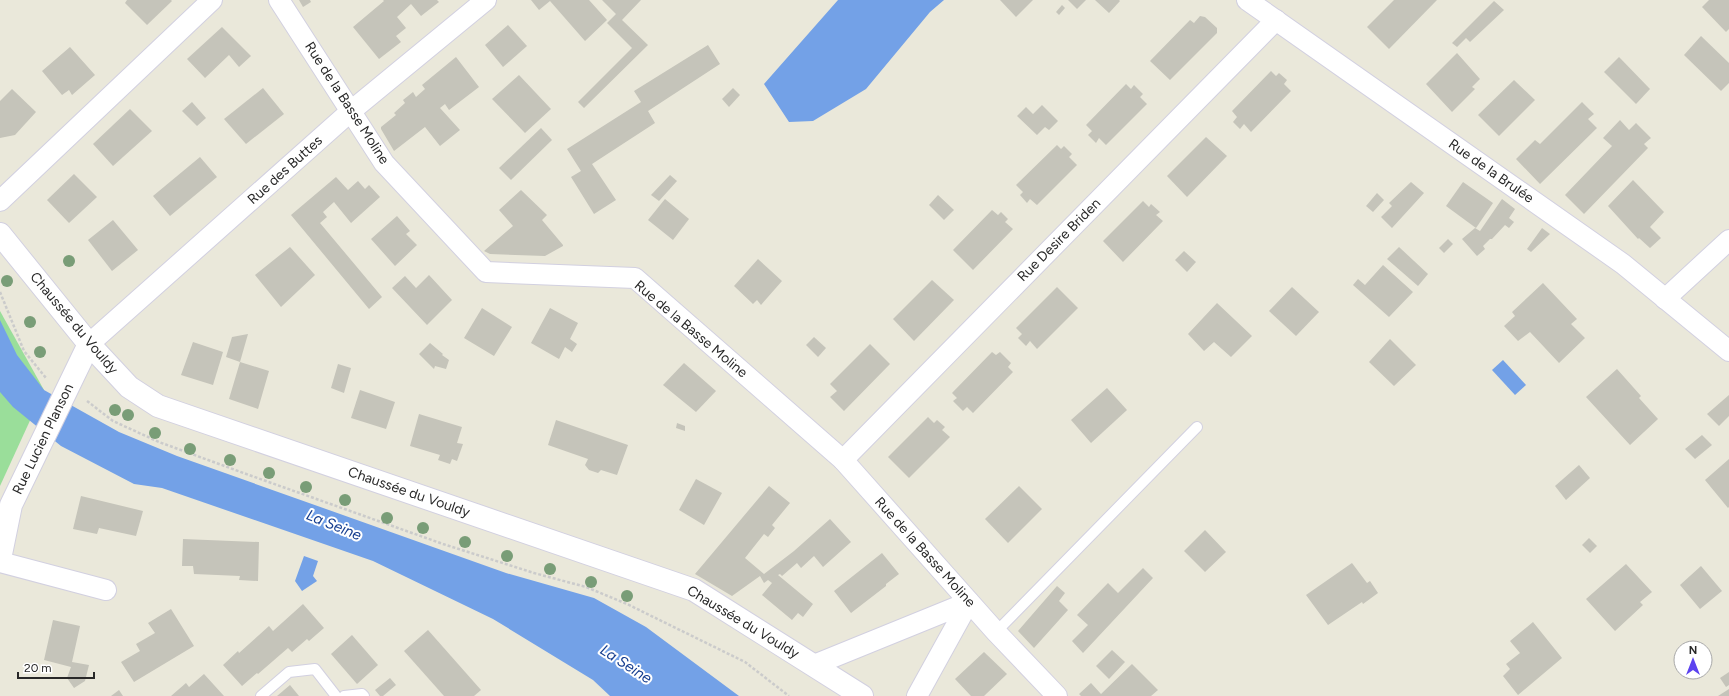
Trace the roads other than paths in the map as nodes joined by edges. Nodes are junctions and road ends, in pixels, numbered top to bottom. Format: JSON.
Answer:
{"nodes":[{"id":1,"x":212,"y":0,"type":"edge"},
{"id":2,"x":279,"y":0,"type":"edge"},
{"id":3,"x":486,"y":0,"type":"edge"},
{"id":4,"x":1247,"y":0,"type":"edge"},
{"id":5,"x":1276,"y":20,"type":"junction"},
{"id":6,"x":351,"y":111,"type":"junction"},
{"id":7,"x":0,"y":201,"type":"edge"},
{"id":8,"x":0,"y":234,"type":"edge"},
{"id":9,"x":1729,"y":240,"type":"edge"},
{"id":10,"x":1665,"y":299,"type":"junction"},
{"id":11,"x":89,"y":344,"type":"junction"},
{"id":12,"x":1729,"y":351,"type":"edge"},
{"id":13,"x":1197,"y":427,"type":"dead end"},
{"id":14,"x":843,"y":460,"type":"junction"},
{"id":15,"x":0,"y":560,"type":"edge"},
{"id":16,"x":106,"y":590,"type":"dead end"},
{"id":17,"x":969,"y":602,"type":"junction"},
{"id":18,"x":996,"y":632,"type":"junction"},
{"id":19,"x":814,"y":665,"type":"junction"},
{"id":20,"x":261,"y":696,"type":"edge"},
{"id":21,"x":336,"y":696,"type":"edge"},
{"id":22,"x":344,"y":696,"type":"edge"},
{"id":23,"x":364,"y":696,"type":"edge"},
{"id":24,"x":862,"y":696,"type":"edge"},
{"id":25,"x":917,"y":696,"type":"edge"},
{"id":26,"x":1056,"y":696,"type":"edge"}],
"edges":[{"from":1,"to":7,"type":"street"},
{"from":2,"to":6,"type":"street","name":"Rue de la Basse Moline"},
{"from":3,"to":6,"type":"street","name":"Rue des Buttes"},
{"from":4,"to":5,"type":"street","name":"Rue de la Brulée"},
{"from":5,"to":10,"type":"street","name":"Rue de la Brulée"},
{"from":5,"to":14,"type":"street","name":"Rue Desire Briden"},
{"from":6,"to":11,"type":"street","name":"Rue des Buttes"},
{"from":6,"to":14,"type":"street","name":"Rue de la Basse Moline"},
{"from":8,"to":11,"type":"street","name":"Chaussée du Vouldy"},
{"from":9,"to":10,"type":"street"},
{"from":10,"to":12,"type":"street","name":"Rue de la Brulée"},
{"from":11,"to":15,"type":"street","name":"Rue Lucien Planson"},
{"from":11,"to":19,"type":"street","name":"Chaussée du Vouldy"},
{"from":13,"to":18,"type":"lane"},
{"from":14,"to":17,"type":"street","name":"Rue de la Basse Moline"},
{"from":15,"to":16,"type":"street","name":"Rue Lucien Planson"},
{"from":17,"to":18,"type":"street","name":"Rue de la Basse Moline"},
{"from":17,"to":19,"type":"street"},
{"from":17,"to":25,"type":"street"},
{"from":18,"to":26,"type":"street","name":"Rue de la Basse Moline"},
{"from":19,"to":24,"type":"street","name":"Chaussée du Vouldy"},
{"from":20,"to":21,"type":"lane"},
{"from":22,"to":23,"type":"lane"}]}
